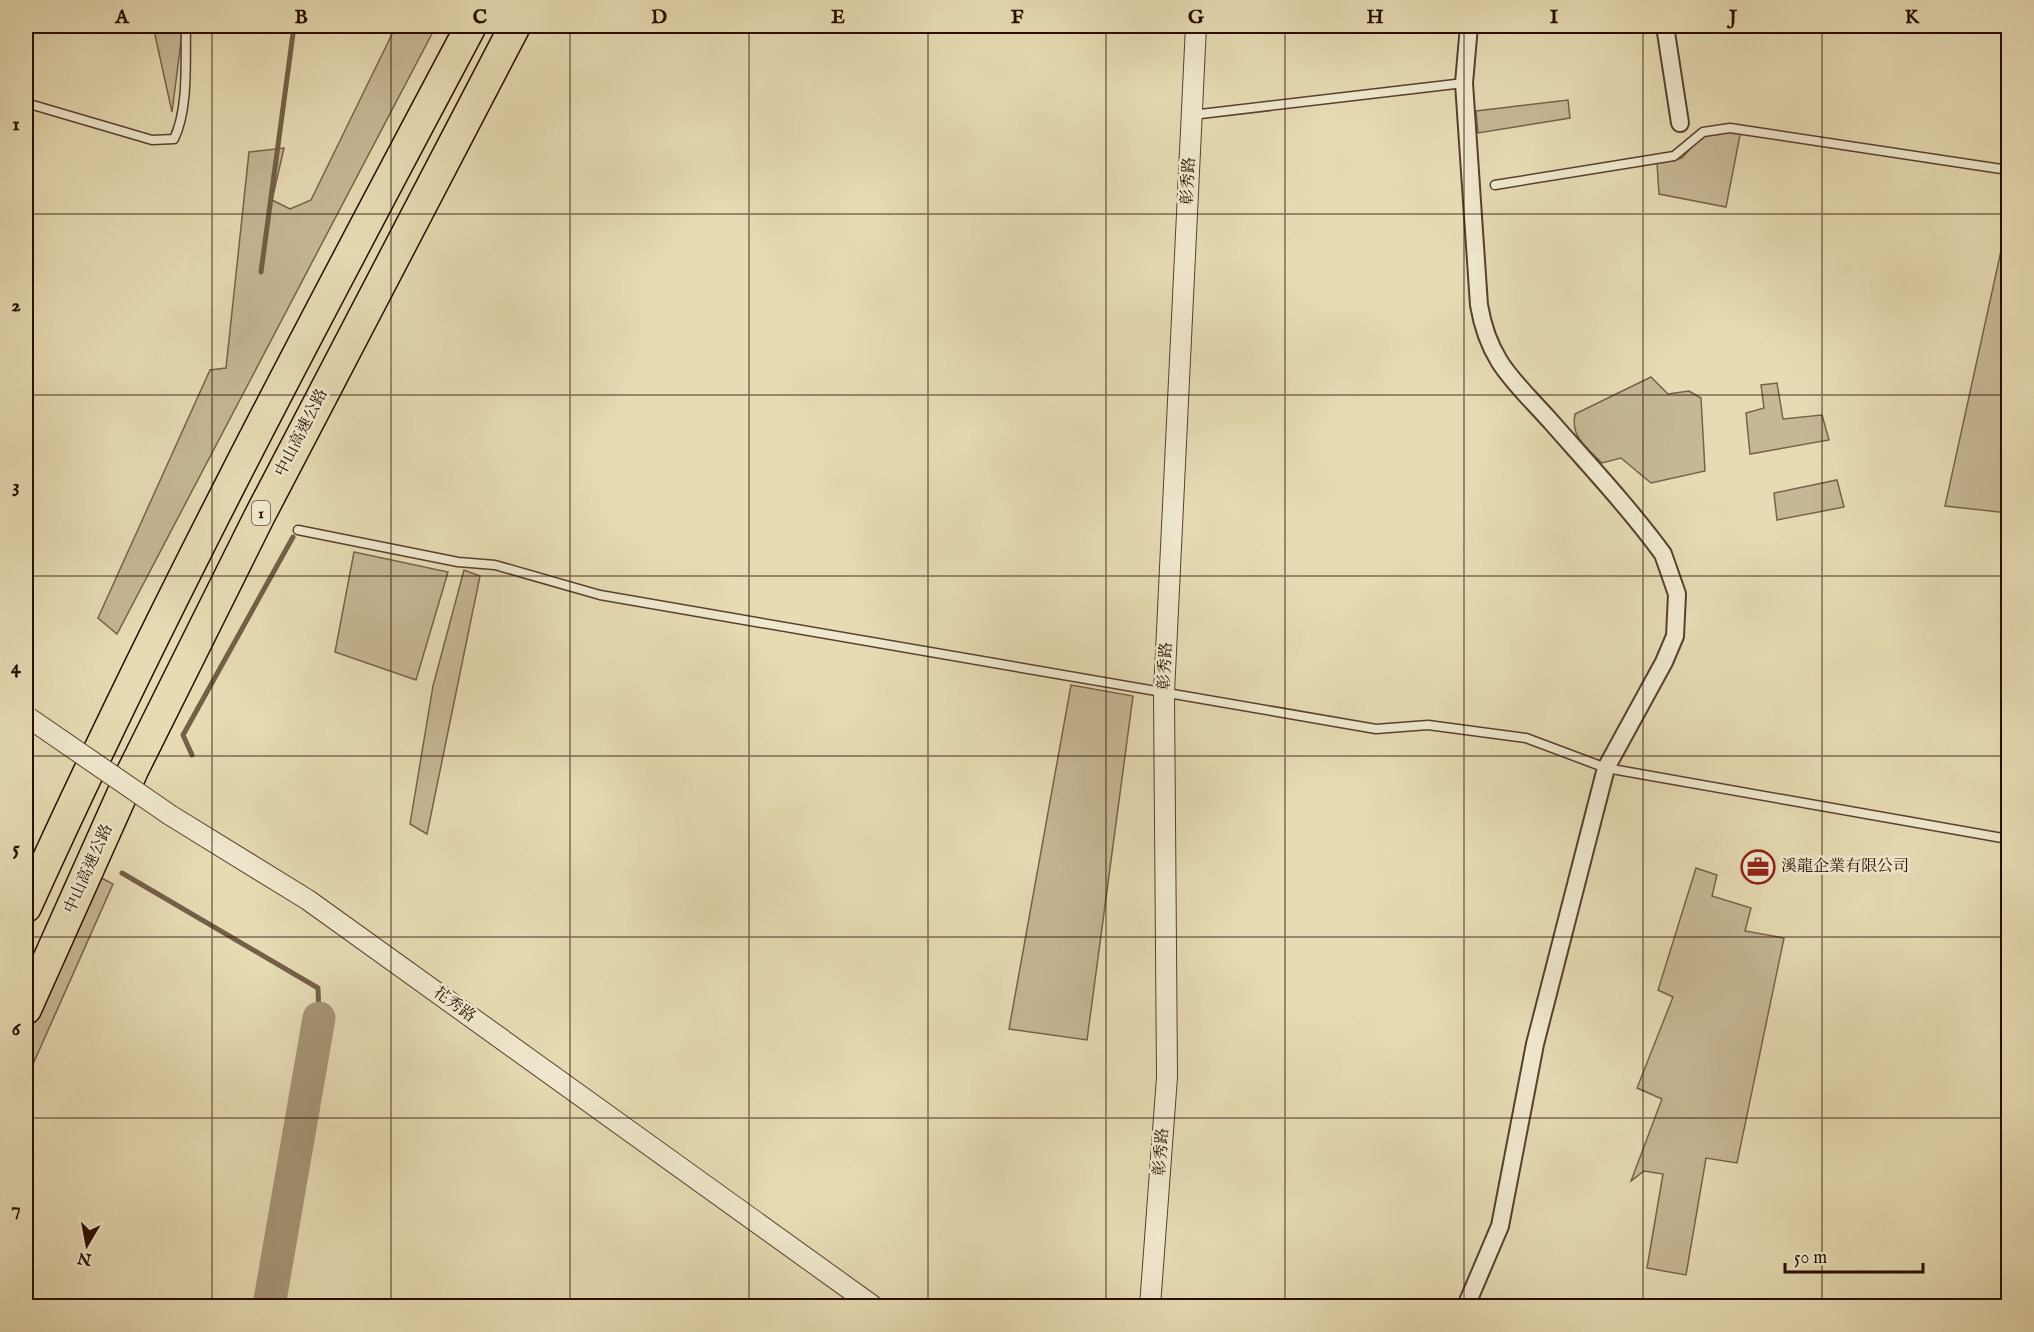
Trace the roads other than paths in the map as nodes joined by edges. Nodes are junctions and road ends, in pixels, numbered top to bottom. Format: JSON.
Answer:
{"nodes":[{"id":1,"x":186,"y":26,"type":"edge"},
{"id":2,"x":471,"y":26,"type":"edge"},
{"id":3,"x":515,"y":26,"type":"edge"},
{"id":4,"x":1176,"y":26,"type":"edge"},
{"id":5,"x":1469,"y":26,"type":"edge"},
{"id":6,"x":1665,"y":26,"type":"edge"},
{"id":7,"x":1196,"y":27,"type":"edge"},
{"id":8,"x":1464,"y":83,"type":"junction"},
{"id":9,"x":26,"y":103,"type":"edge"},
{"id":10,"x":1192,"y":115,"type":"junction"},
{"id":11,"x":1680,"y":123,"type":"dead end"},
{"id":12,"x":2008,"y":170,"type":"edge"},
{"id":13,"x":1495,"y":185,"type":"dead end"},
{"id":14,"x":298,"y":530,"type":"dead end"},
{"id":15,"x":1164,"y":693,"type":"junction"},
{"id":16,"x":27,"y":717,"type":"edge"},
{"id":17,"x":1606,"y":768,"type":"junction"},
{"id":18,"x":2008,"y":839,"type":"edge"},
{"id":19,"x":26,"y":907,"type":"edge"},
{"id":20,"x":26,"y":1009,"type":"edge"},
{"id":21,"x":873,"y":1306,"type":"edge"},
{"id":22,"x":1150,"y":1306,"type":"edge"},
{"id":23,"x":1466,"y":1306,"type":"edge"}],
"edges":[{"from":1,"to":9,"type":"lane"},
{"from":2,"to":19,"type":"highway","number":"1"},
{"from":3,"to":20,"type":"highway","name":"中山高速公路","number":"1"},
{"from":4,"to":7,"type":"lane"},
{"from":5,"to":8,"type":"street"},
{"from":6,"to":11,"type":"street"},
{"from":7,"to":10,"type":"street","name":"彰秀路"},
{"from":8,"to":10,"type":"lane"},
{"from":8,"to":17,"type":"street"},
{"from":10,"to":15,"type":"street","name":"彰秀路"},
{"from":12,"to":13,"type":"lane"},
{"from":14,"to":15,"type":"lane"},
{"from":15,"to":17,"type":"lane"},
{"from":15,"to":22,"type":"street","name":"彰秀路"},
{"from":16,"to":21,"type":"street","name":"花秀路","bridge":true},
{"from":17,"to":18,"type":"lane"},
{"from":17,"to":23,"type":"street"}]}
